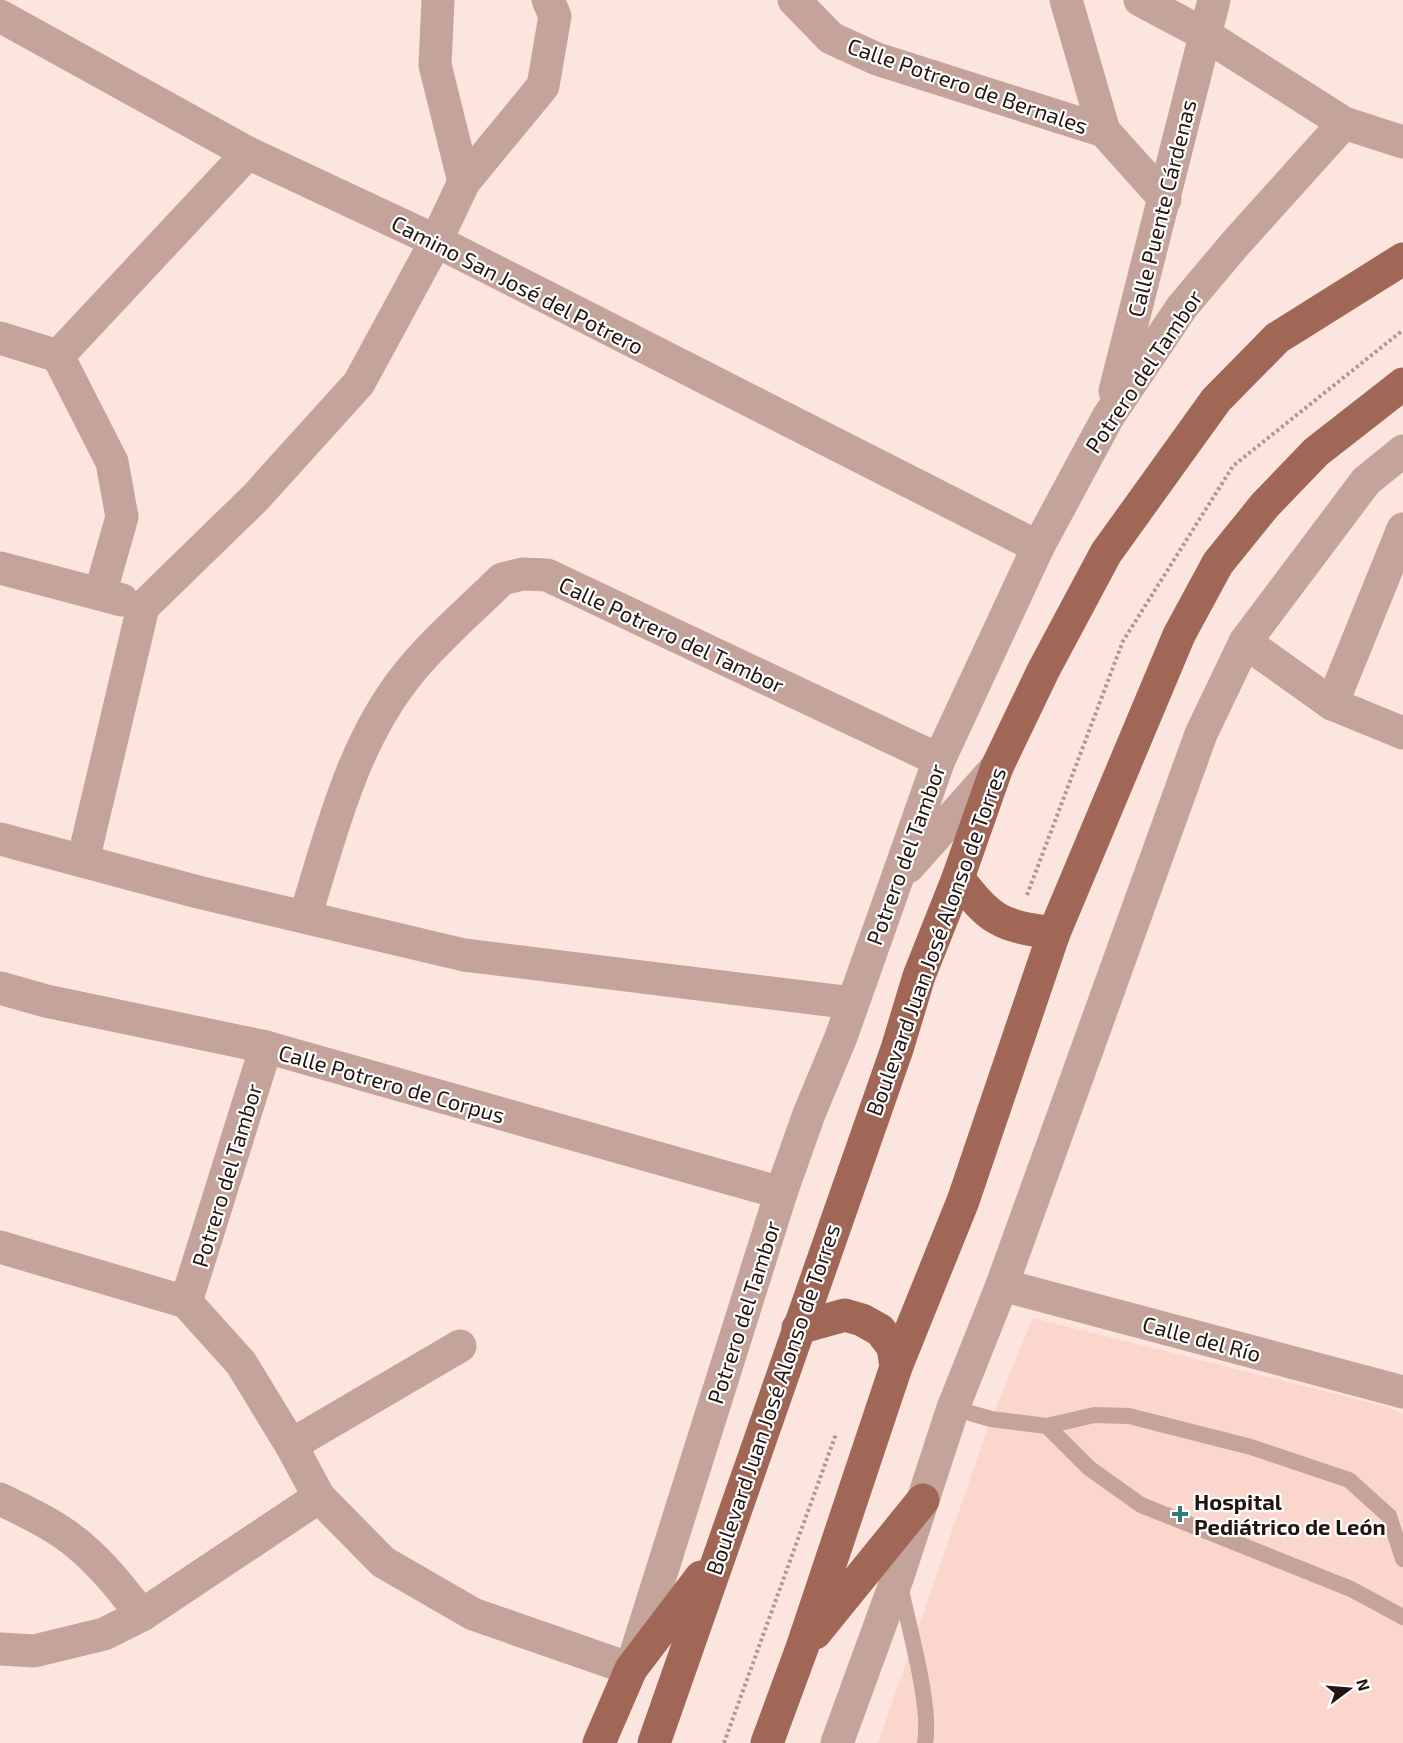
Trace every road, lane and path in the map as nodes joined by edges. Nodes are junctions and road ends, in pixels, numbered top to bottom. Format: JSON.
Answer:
{"nodes":[{"id":1,"x":438,"y":0,"type":"edge"},
{"id":2,"x":548,"y":0,"type":"edge"},
{"id":3,"x":794,"y":0,"type":"edge"},
{"id":4,"x":1066,"y":0,"type":"edge"},
{"id":5,"x":1140,"y":0,"type":"edge"},
{"id":6,"x":1214,"y":0,"type":"edge"},
{"id":7,"x":0,"y":16,"type":"edge"},
{"id":8,"x":1204,"y":34,"type":"junction"},
{"id":9,"x":1344,"y":123,"type":"junction"},
{"id":10,"x":1104,"y":131,"type":"junction"},
{"id":11,"x":1403,"y":142,"type":"edge"},
{"id":12,"x":248,"y":153,"type":"junction"},
{"id":13,"x":464,"y":182,"type":"junction"},
{"id":14,"x":1165,"y":199,"type":"junction"},
{"id":15,"x":436,"y":241,"type":"junction"},
{"id":16,"x":1403,"y":259,"type":"edge"},
{"id":17,"x":0,"y":338,"type":"edge"},
{"id":18,"x":58,"y":356,"type":"junction"},
{"id":19,"x":1403,"y":384,"type":"edge"},
{"id":20,"x":1108,"y":417,"type":"junction"},
{"id":21,"x":1403,"y":451,"type":"edge"},
{"id":22,"x":1403,"y":529,"type":"edge"},
{"id":23,"x":1038,"y":547,"type":"junction"},
{"id":24,"x":0,"y":568,"type":"edge"},
{"id":25,"x":100,"y":594,"type":"junction"},
{"id":26,"x":143,"y":607,"type":"junction"},
{"id":27,"x":1245,"y":642,"type":"junction"},
{"id":28,"x":1332,"y":704,"type":"junction"},
{"id":29,"x":1403,"y":733,"type":"edge"},
{"id":30,"x":939,"y":760,"type":"junction"},
{"id":31,"x":996,"y":767,"type":"junction"},
{"id":32,"x":0,"y":839,"type":"edge"},
{"id":33,"x":83,"y":861,"type":"junction"},
{"id":34,"x":958,"y":878,"type":"junction"},
{"id":35,"x":895,"y":882,"type":"junction"},
{"id":36,"x":305,"y":917,"type":"junction"},
{"id":37,"x":1054,"y":933,"type":"junction"},
{"id":38,"x":0,"y":988,"type":"edge"},
{"id":39,"x":852,"y":1003,"type":"junction"},
{"id":40,"x":266,"y":1047,"type":"junction"},
{"id":41,"x":781,"y":1193,"type":"junction"},
{"id":42,"x":0,"y":1247,"type":"edge"},
{"id":43,"x":1002,"y":1285,"type":"junction"},
{"id":44,"x":186,"y":1302,"type":"junction"},
{"id":45,"x":798,"y":1328,"type":"junction"},
{"id":46,"x":460,"y":1346,"type":"dead end"},
{"id":47,"x":896,"y":1367,"type":"junction"},
{"id":48,"x":1403,"y":1392,"type":"edge"},
{"id":49,"x":952,"y":1408,"type":"junction"},
{"id":50,"x":1047,"y":1426,"type":"junction"},
{"id":51,"x":291,"y":1444,"type":"junction"},
{"id":52,"x":319,"y":1497,"type":"junction"},
{"id":53,"x":0,"y":1499,"type":"edge"},
{"id":54,"x":923,"y":1500,"type":"junction"},
{"id":55,"x":717,"y":1556,"type":"junction"},
{"id":56,"x":1403,"y":1559,"type":"edge"},
{"id":57,"x":898,"y":1576,"type":"junction"},
{"id":58,"x":142,"y":1615,"type":"junction"},
{"id":59,"x":1403,"y":1617,"type":"edge"},
{"id":60,"x":802,"y":1648,"type":"junction"},
{"id":61,"x":0,"y":1649,"type":"edge"},
{"id":62,"x":631,"y":1669,"type":"junction"},
{"id":63,"x":599,"y":1743,"type":"edge"},
{"id":64,"x":654,"y":1743,"type":"edge"},
{"id":65,"x":767,"y":1743,"type":"edge"},
{"id":66,"x":837,"y":1743,"type":"edge"},
{"id":67,"x":925,"y":1743,"type":"edge"}],
"edges":[{"from":1,"to":13,"type":"street"},
{"from":2,"to":13,"type":"street"},
{"from":3,"to":10,"type":"street","name":"Calle Potrero de Bernales"},
{"from":4,"to":10,"type":"street"},
{"from":5,"to":8,"type":"street"},
{"from":6,"to":8,"type":"street","name":"Calle Puente Cárdenas"},
{"from":7,"to":12,"type":"street","name":"Camino San José del Potrero"},
{"from":8,"to":9,"type":"street"},
{"from":8,"to":14,"type":"street","name":"Calle Puente Cárdenas"},
{"from":9,"to":11,"type":"street"},
{"from":9,"to":20,"type":"street","name":"Potrero del Tambor"},
{"from":10,"to":14,"type":"street","name":"Calle Potrero de Bernales"},
{"from":12,"to":15,"type":"street","name":"Camino San José del Potrero"},
{"from":12,"to":18,"type":"street"},
{"from":13,"to":15,"type":"street"},
{"from":14,"to":20,"type":"street","name":"Calle Puente Cárdenas"},
{"from":15,"to":23,"type":"street","name":"Camino San José del Potrero"},
{"from":15,"to":26,"type":"street"},
{"from":16,"to":31,"type":"main road","name":"Boulevard Juan José Alonso de Torres"},
{"from":17,"to":18,"type":"street"},
{"from":18,"to":25,"type":"street"},
{"from":19,"to":37,"type":"main road"},
{"from":20,"to":23,"type":"street","name":"Potrero del Tambor"},
{"from":21,"to":27,"type":"street"},
{"from":22,"to":28,"type":"street"},
{"from":23,"to":30,"type":"street","name":"Potrero del Tambor"},
{"from":24,"to":25,"type":"street"},
{"from":25,"to":26,"type":"street"},
{"from":26,"to":33,"type":"street"},
{"from":27,"to":28,"type":"street"},
{"from":27,"to":43,"type":"street"},
{"from":28,"to":29,"type":"street"},
{"from":30,"to":35,"type":"street","name":"Potrero del Tambor"},
{"from":30,"to":36,"type":"street","name":"Calle Potrero del Tambor"},
{"from":31,"to":34,"type":"main road","name":"Boulevard Juan José Alonso de Torres"},
{"from":31,"to":35,"type":"street"},
{"from":32,"to":33,"type":"street"},
{"from":33,"to":36,"type":"street"},
{"from":34,"to":37,"type":"main road"},
{"from":34,"to":45,"type":"main road","name":"Boulevard Juan José Alonso de Torres"},
{"from":35,"to":39,"type":"street","name":"Potrero del Tambor"},
{"from":36,"to":39,"type":"street"},
{"from":37,"to":47,"type":"main road"},
{"from":38,"to":40,"type":"street","name":"Calle Potrero de Corpus"},
{"from":39,"to":41,"type":"street","name":"Potrero del Tambor"},
{"from":40,"to":41,"type":"street","name":"Calle Potrero de Corpus"},
{"from":40,"to":44,"type":"street","name":"Potrero del Tambor"},
{"from":41,"to":62,"type":"street","name":"Potrero del Tambor"},
{"from":42,"to":44,"type":"street"},
{"from":43,"to":48,"type":"street","name":"Calle del Río"},
{"from":43,"to":49,"type":"street"},
{"from":44,"to":51,"type":"street"},
{"from":45,"to":47,"type":"main road"},
{"from":45,"to":55,"type":"main road","name":"Boulevard Juan José Alonso de Torres"},
{"from":46,"to":51,"type":"street"},
{"from":47,"to":60,"type":"main road"},
{"from":49,"to":50,"type":"lane"},
{"from":49,"to":54,"type":"street"},
{"from":50,"to":56,"type":"lane"},
{"from":50,"to":59,"type":"lane"},
{"from":51,"to":52,"type":"street"},
{"from":52,"to":58,"type":"street"},
{"from":52,"to":62,"type":"street"},
{"from":53,"to":58,"type":"street"},
{"from":54,"to":57,"type":"street"},
{"from":54,"to":60,"type":"main road"},
{"from":55,"to":62,"type":"main road"},
{"from":55,"to":64,"type":"main road","name":"Boulevard Juan José Alonso de Torres"},
{"from":57,"to":66,"type":"street"},
{"from":57,"to":67,"type":"lane"},
{"from":58,"to":61,"type":"street"},
{"from":60,"to":65,"type":"main road"},
{"from":62,"to":63,"type":"main road"}]}
